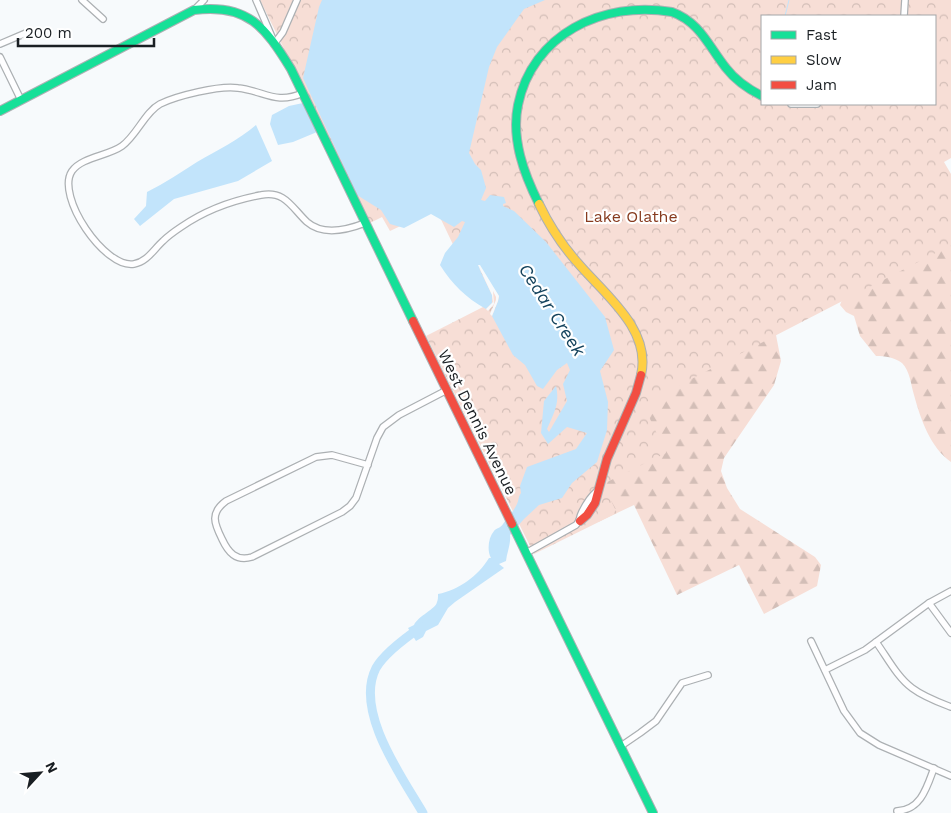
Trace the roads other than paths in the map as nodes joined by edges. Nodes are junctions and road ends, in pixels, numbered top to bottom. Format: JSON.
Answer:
{"nodes":[{"id":1,"x":82,"y":0,"type":"edge"},
{"id":2,"x":204,"y":0,"type":"edge"},
{"id":3,"x":256,"y":0,"type":"edge"},
{"id":4,"x":297,"y":0,"type":"edge"},
{"id":5,"x":905,"y":0,"type":"edge"},
{"id":6,"x":194,"y":10,"type":"junction"},
{"id":7,"x":904,"y":15,"type":"edge"},
{"id":8,"x":103,"y":19,"type":"dead end"},
{"id":9,"x":26,"y":33,"type":"dead end"},
{"id":10,"x":0,"y":44,"type":"edge"},
{"id":11,"x":274,"y":44,"type":"junction"},
{"id":12,"x":0,"y":57,"type":"edge"},
{"id":13,"x":303,"y":93,"type":"junction"},
{"id":14,"x":761,"y":95,"type":"edge"},
{"id":15,"x":21,"y":100,"type":"junction"},
{"id":16,"x":0,"y":111,"type":"edge"},
{"id":17,"x":365,"y":222,"type":"junction"},
{"id":18,"x":447,"y":390,"type":"junction"},
{"id":19,"x":368,"y":465,"type":"junction"},
{"id":20,"x":580,"y":521,"type":"joint"},
{"id":21,"x":524,"y":549,"type":"junction"},
{"id":22,"x":951,"y":591,"type":"edge"},
{"id":23,"x":929,"y":603,"type":"junction"},
{"id":24,"x":951,"y":633,"type":"edge"},
{"id":25,"x":811,"y":642,"type":"dead end"},
{"id":26,"x":876,"y":642,"type":"junction"},
{"id":27,"x":825,"y":670,"type":"junction"},
{"id":28,"x":708,"y":675,"type":"dead end"},
{"id":29,"x":951,"y":707,"type":"edge"},
{"id":30,"x":621,"y":746,"type":"junction"},
{"id":31,"x":934,"y":768,"type":"junction"},
{"id":32,"x":951,"y":776,"type":"edge"},
{"id":33,"x":897,"y":811,"type":"dead end"},
{"id":34,"x":653,"y":813,"type":"edge"}],
"edges":[{"from":1,"to":8,"type":"street"},
{"from":2,"to":6,"type":"street"},
{"from":3,"to":11,"type":"street"},
{"from":4,"to":11,"type":"street"},
{"from":5,"to":7,"type":"street"},
{"from":6,"to":11,"type":"street","name":"West Dennis Avenue"},
{"from":6,"to":15,"type":"street"},
{"from":9,"to":10,"type":"street"},
{"from":11,"to":13,"type":"street","name":"West Dennis Avenue"},
{"from":12,"to":15,"type":"street"},
{"from":13,"to":17,"type":"street","name":"West Dennis Avenue"},
{"from":13,"to":17,"type":"street"},
{"from":14,"to":20,"type":"street"},
{"from":15,"to":16,"type":"street"},
{"from":17,"to":18,"type":"street","name":"West Dennis Avenue"},
{"from":18,"to":19,"type":"street"},
{"from":18,"to":21,"type":"street","name":"West Dennis Avenue"},
{"from":19,"to":19,"type":"street"},
{"from":20,"to":21,"type":"street"},
{"from":21,"to":30,"type":"street","name":"West Dennis Avenue"},
{"from":22,"to":23,"type":"street"},
{"from":23,"to":24,"type":"street"},
{"from":23,"to":26,"type":"street"},
{"from":25,"to":27,"type":"street"},
{"from":26,"to":27,"type":"street"},
{"from":26,"to":29,"type":"street"},
{"from":27,"to":31,"type":"street"},
{"from":28,"to":30,"type":"street"},
{"from":30,"to":34,"type":"street","name":"West Dennis Avenue"},
{"from":31,"to":32,"type":"street"},
{"from":31,"to":33,"type":"street"}]}
